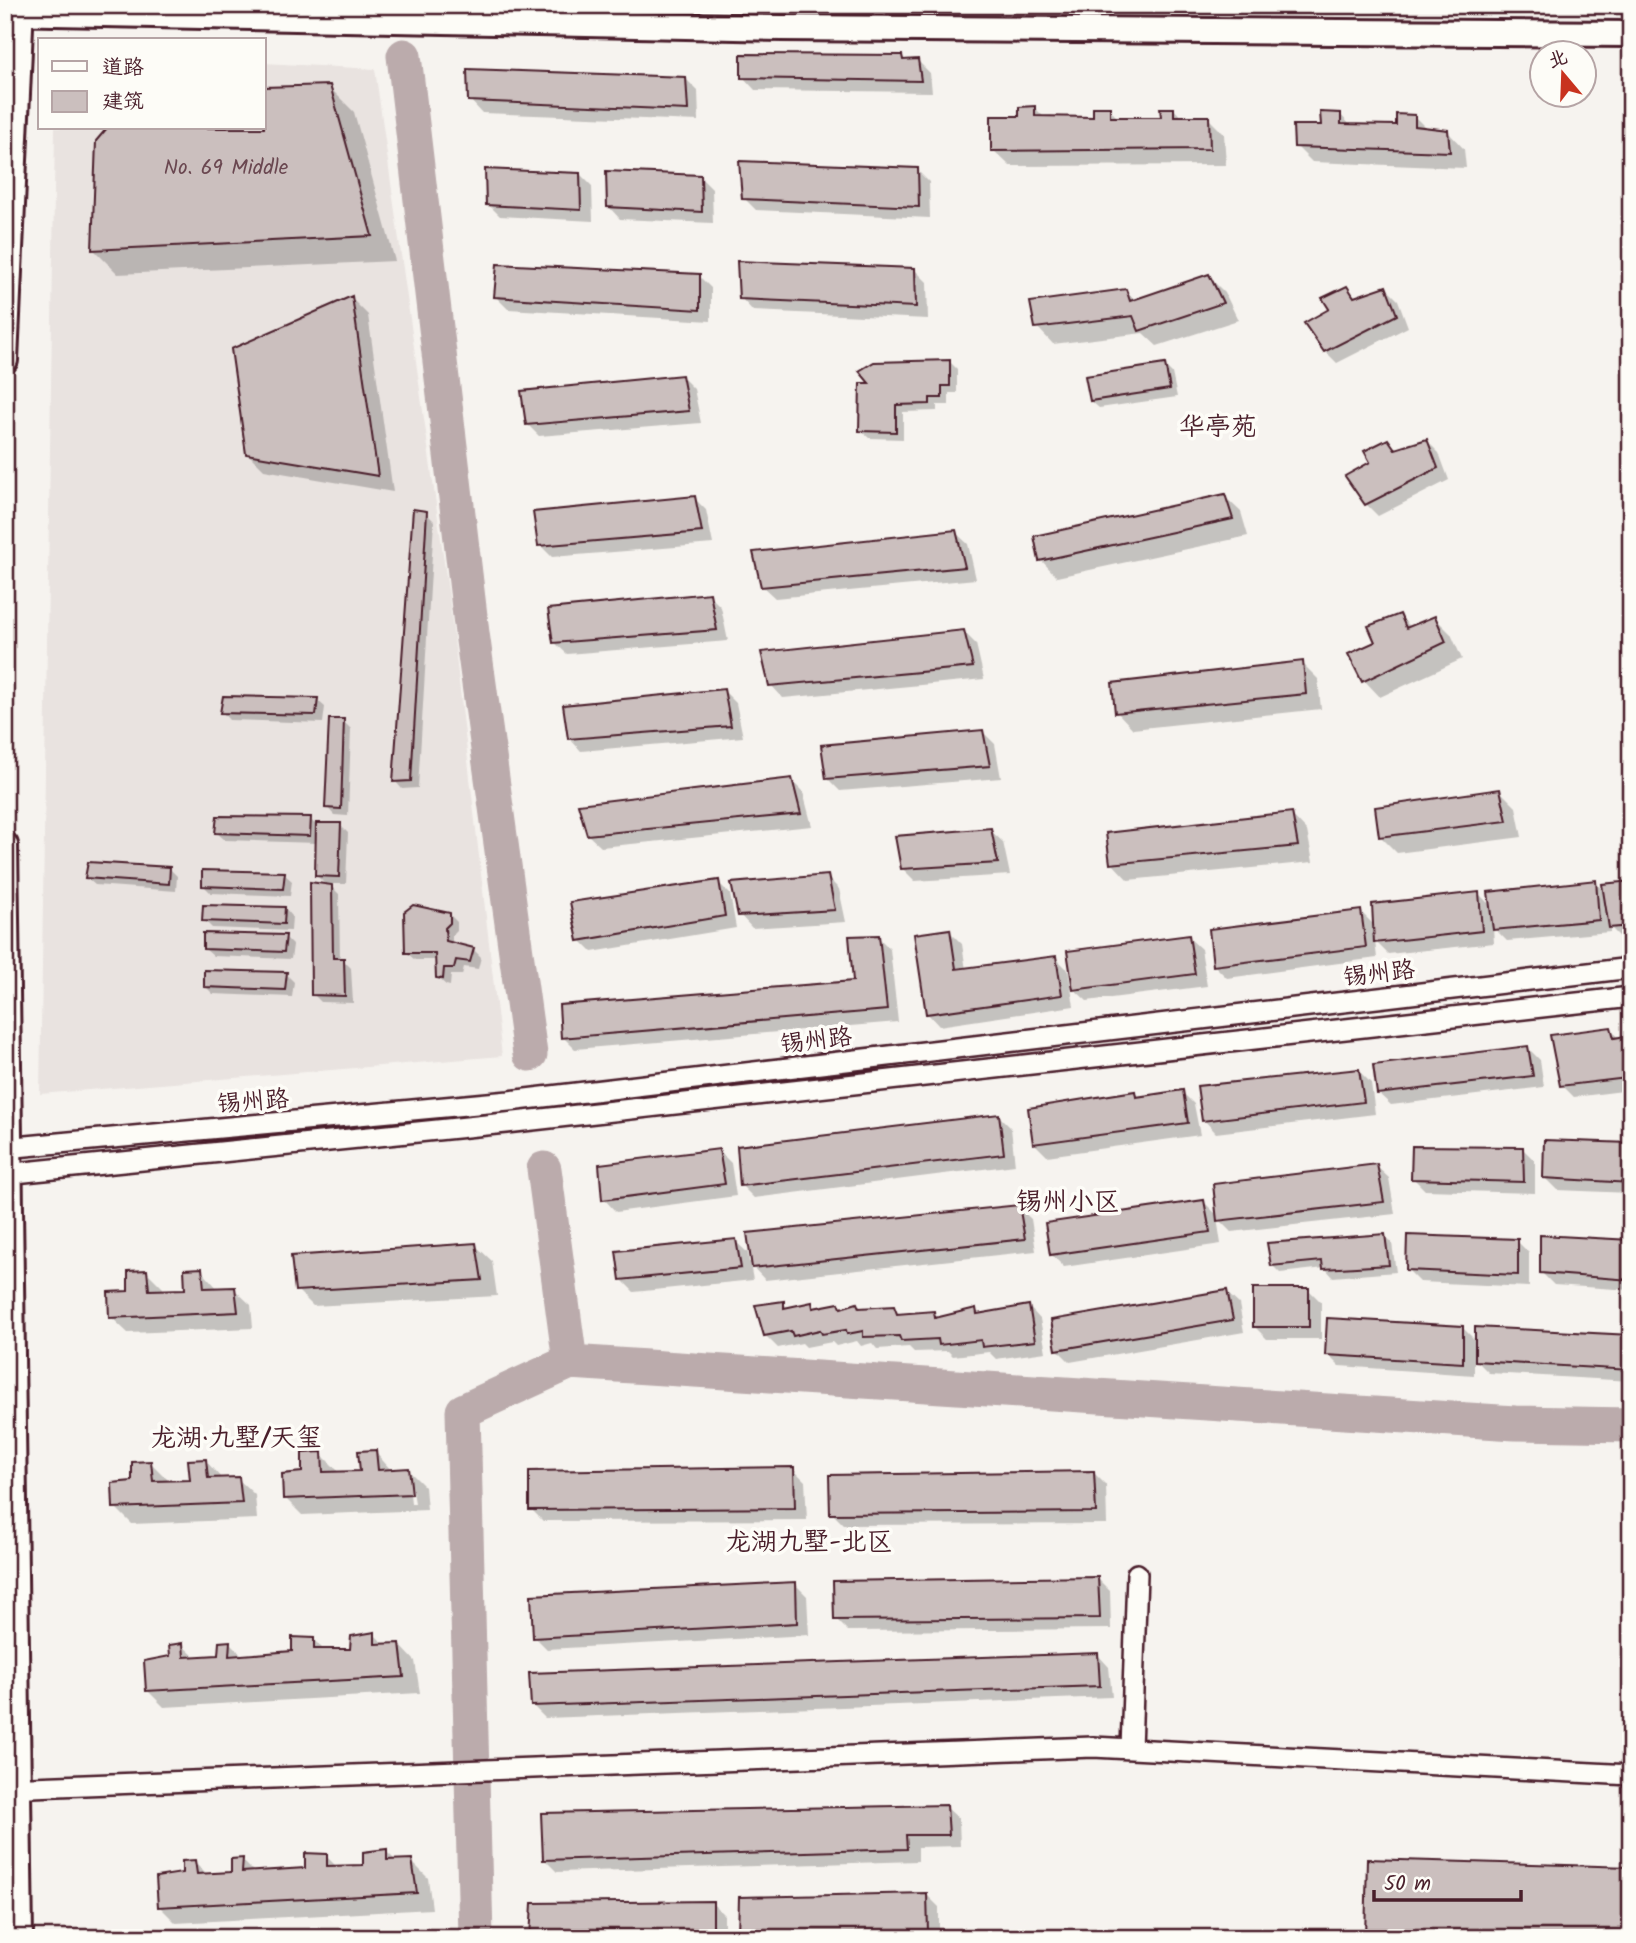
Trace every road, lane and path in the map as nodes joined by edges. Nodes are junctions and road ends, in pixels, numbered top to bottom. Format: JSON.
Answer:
{"nodes":[{"id":1,"x":16,"y":10,"type":"edge"},
{"id":2,"x":1631,"y":34,"type":"edge"},
{"id":3,"x":5,"y":360,"type":"edge"},
{"id":4,"x":5,"y":845,"type":"edge"},
{"id":5,"x":1631,"y":968,"type":"edge"},
{"id":6,"x":1631,"y":997,"type":"edge"},
{"id":7,"x":7,"y":1148,"type":"edge"},
{"id":8,"x":7,"y":1174,"type":"edge"},
{"id":9,"x":1137,"y":1574,"type":"dead end"},
{"id":10,"x":1131,"y":1749,"type":"junction"},
{"id":11,"x":1631,"y":1775,"type":"edge"},
{"id":12,"x":11,"y":1787,"type":"edge"},
{"id":13,"x":20,"y":1938,"type":"edge"}],
"edges":[{"from":1,"to":2,"type":"main road"},
{"from":1,"to":3,"type":"main road"},
{"from":4,"to":7,"type":"main road"},
{"from":5,"to":7,"type":"street","name":"锡州路"},
{"from":6,"to":8,"type":"street","name":"锡州路"},
{"from":7,"to":8,"type":"main road"},
{"from":8,"to":12,"type":"main road"},
{"from":9,"to":10,"type":"street"},
{"from":10,"to":11,"type":"street"},
{"from":10,"to":12,"type":"street"},
{"from":12,"to":13,"type":"main road"}]}
